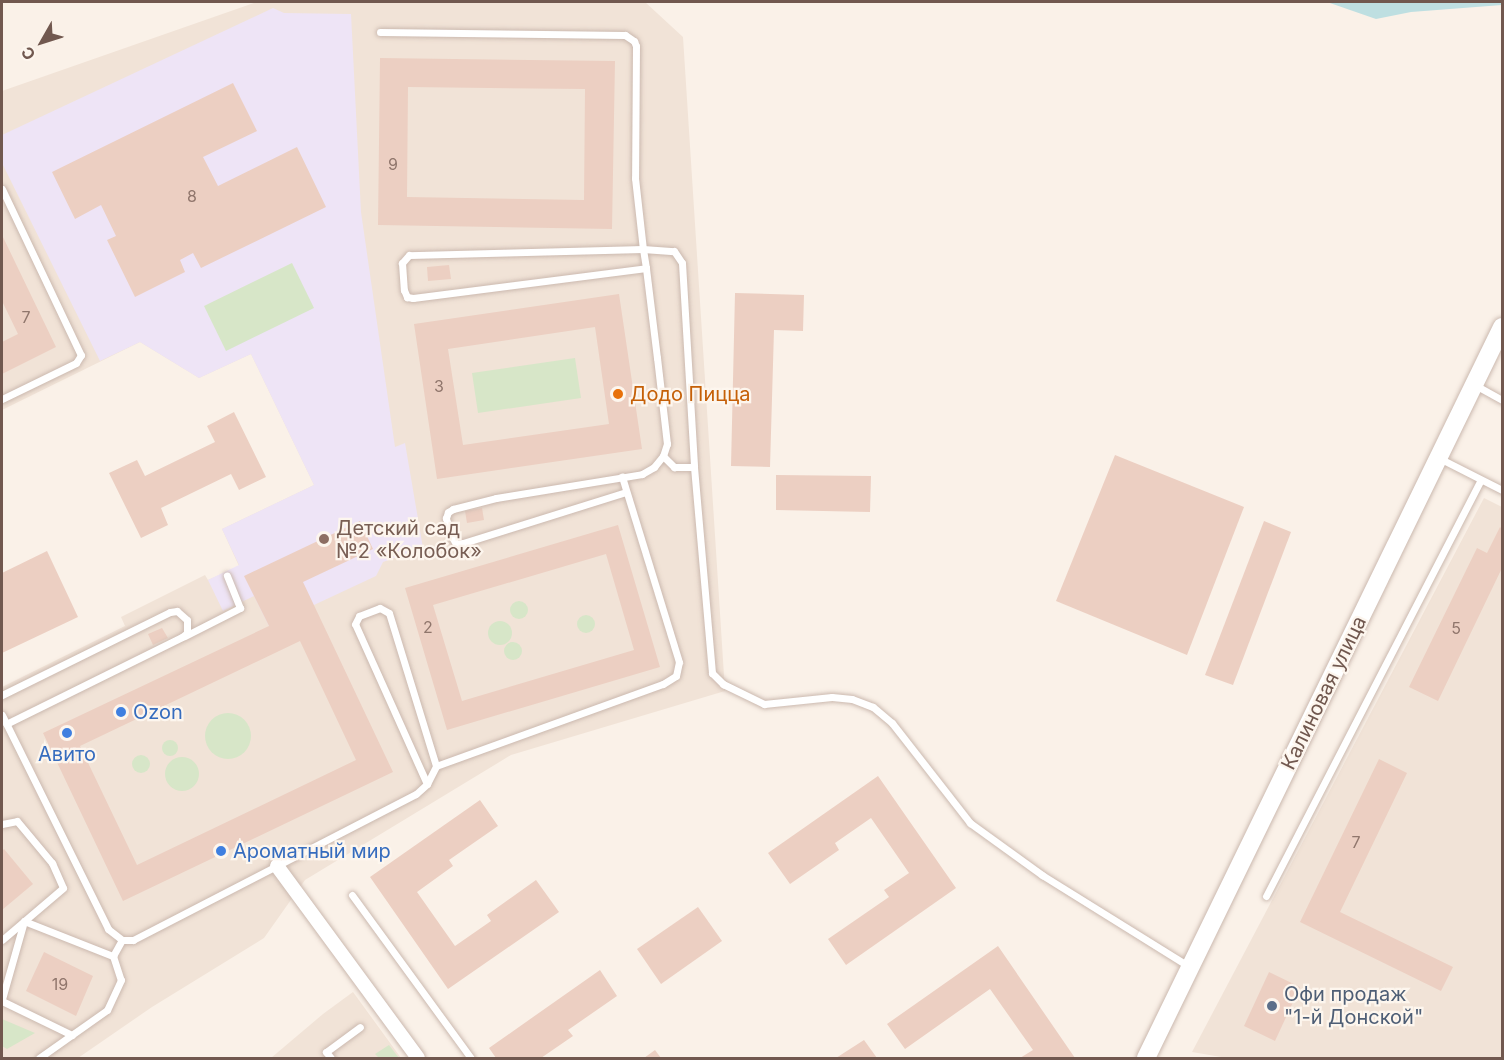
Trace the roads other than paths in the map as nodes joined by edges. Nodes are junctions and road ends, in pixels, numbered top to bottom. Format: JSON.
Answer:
{"nodes":[{"id":1,"x":380,"y":32,"type":"dead end"},
{"id":2,"x":2,"y":189,"type":"edge"},
{"id":3,"x":643,"y":249,"type":"junction"},
{"id":4,"x":646,"y":267,"type":"junction"},
{"id":5,"x":1503,"y":327,"type":"edge"},
{"id":6,"x":1475,"y":385,"type":"junction"},
{"id":7,"x":2,"y":399,"type":"edge"},
{"id":8,"x":1503,"y":399,"type":"edge"},
{"id":9,"x":663,"y":456,"type":"junction"},
{"id":10,"x":1439,"y":458,"type":"junction"},
{"id":11,"x":694,"y":467,"type":"junction"},
{"id":12,"x":622,"y":477,"type":"junction"},
{"id":13,"x":1481,"y":480,"type":"junction"},
{"id":14,"x":1503,"y":490,"type":"edge"},
{"id":15,"x":626,"y":492,"type":"junction"},
{"id":16,"x":227,"y":575,"type":"dead end"},
{"id":17,"x":182,"y":637,"type":"junction"},
{"id":18,"x":2,"y":695,"type":"edge"},
{"id":19,"x":2,"y":716,"type":"edge"},
{"id":20,"x":6,"y":724,"type":"junction"},
{"id":21,"x":436,"y":766,"type":"junction"},
{"id":22,"x":427,"y":784,"type":"junction"},
{"id":23,"x":2,"y":824,"type":"edge"},
{"id":24,"x":277,"y":866,"type":"junction"},
{"id":25,"x":352,"y":895,"type":"dead end"},
{"id":26,"x":1266,"y":897,"type":"dead end"},
{"id":27,"x":24,"y":921,"type":"junction"},
{"id":28,"x":2,"y":940,"type":"edge"},
{"id":29,"x":122,"y":940,"type":"junction"},
{"id":30,"x":113,"y":956,"type":"junction"},
{"id":31,"x":1190,"y":968,"type":"junction"},
{"id":32,"x":2,"y":1000,"type":"edge"},
{"id":33,"x":360,"y":1027,"type":"dead end"},
{"id":34,"x":72,"y":1035,"type":"junction"},
{"id":35,"x":39,"y":1059,"type":"edge"},
{"id":36,"x":331,"y":1059,"type":"edge"},
{"id":37,"x":418,"y":1059,"type":"edge"},
{"id":38,"x":471,"y":1059,"type":"edge"},
{"id":39,"x":1146,"y":1059,"type":"edge"}],
"edges":[{"from":1,"to":3,"type":"lane"},
{"from":2,"to":7,"type":"lane"},
{"from":3,"to":4,"type":"lane"},
{"from":3,"to":4,"type":"lane"},
{"from":3,"to":11,"type":"lane"},
{"from":4,"to":9,"type":"lane"},
{"from":5,"to":6,"type":"street","name":"Калиновая улица"},
{"from":6,"to":8,"type":"lane"},
{"from":6,"to":10,"type":"street","name":"Калиновая улица"},
{"from":9,"to":11,"type":"lane"},
{"from":9,"to":12,"type":"lane"},
{"from":10,"to":13,"type":"lane"},
{"from":10,"to":31,"type":"street","name":"Калиновая улица"},
{"from":11,"to":31,"type":"lane"},
{"from":12,"to":15,"type":"lane"},
{"from":12,"to":15,"type":"lane"},
{"from":13,"to":14,"type":"lane"},
{"from":13,"to":26,"type":"lane"},
{"from":15,"to":21,"type":"lane"},
{"from":16,"to":17,"type":"lane"},
{"from":17,"to":18,"type":"lane"},
{"from":17,"to":20,"type":"lane"},
{"from":19,"to":20,"type":"lane"},
{"from":20,"to":29,"type":"lane"},
{"from":21,"to":22,"type":"lane"},
{"from":21,"to":22,"type":"lane"},
{"from":22,"to":24,"type":"lane"},
{"from":23,"to":27,"type":"lane"},
{"from":24,"to":29,"type":"lane"},
{"from":24,"to":37,"type":"street"},
{"from":25,"to":38,"type":"lane"},
{"from":27,"to":28,"type":"lane"},
{"from":27,"to":30,"type":"lane"},
{"from":27,"to":32,"type":"lane"},
{"from":29,"to":30,"type":"lane"},
{"from":30,"to":34,"type":"lane"},
{"from":31,"to":39,"type":"street","name":"Калиновая улица"},
{"from":32,"to":34,"type":"lane"},
{"from":33,"to":36,"type":"lane"},
{"from":34,"to":35,"type":"lane"}]}
